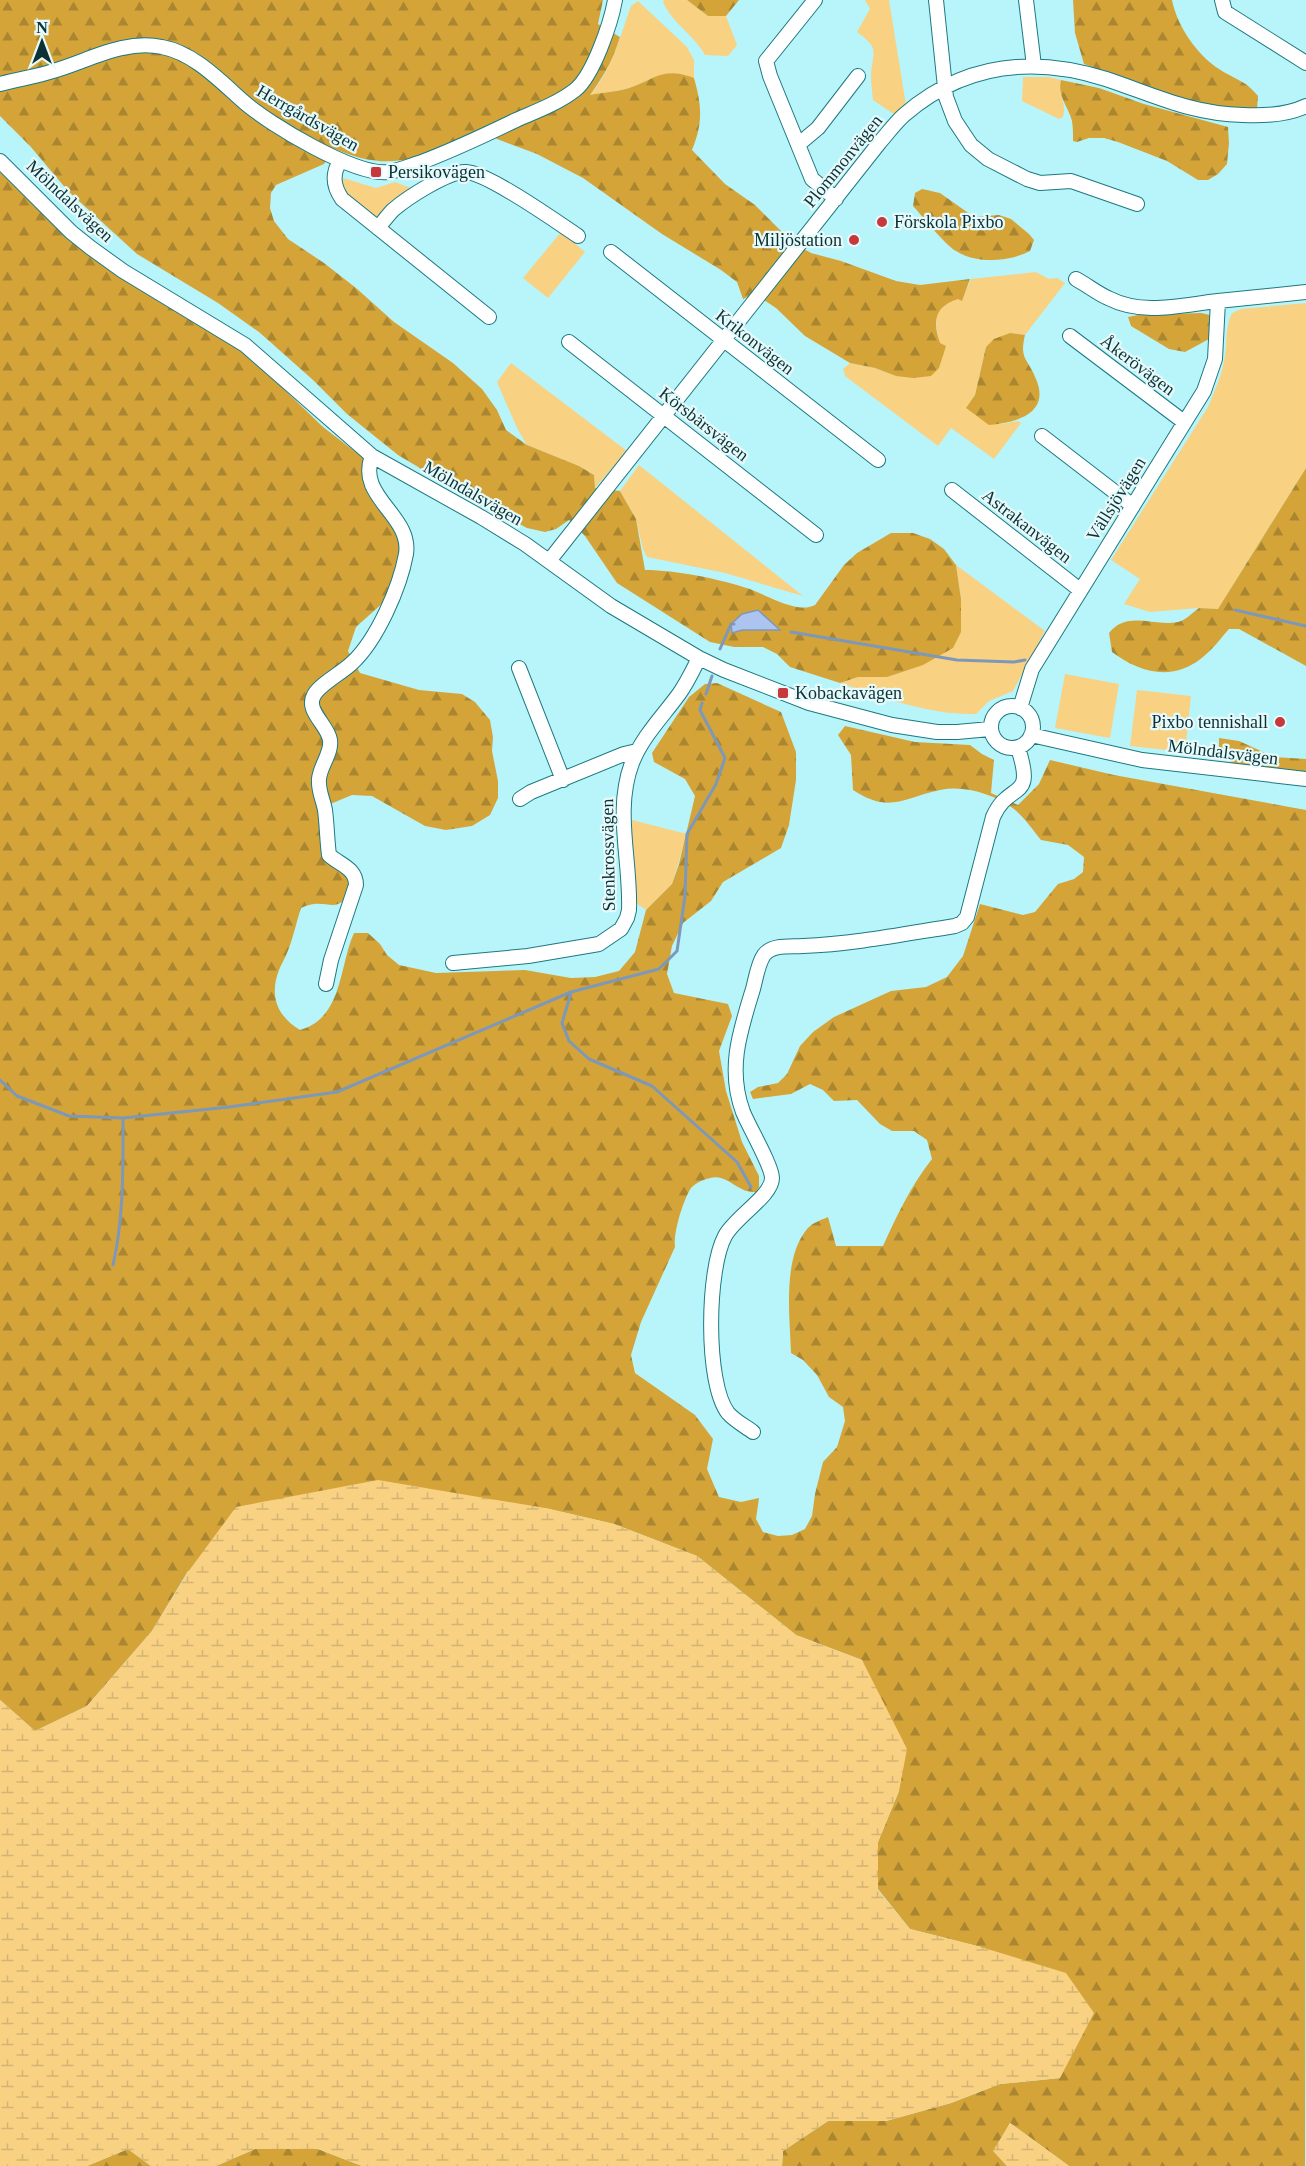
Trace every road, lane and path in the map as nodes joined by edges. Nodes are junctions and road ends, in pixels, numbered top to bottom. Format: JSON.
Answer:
{"nodes":[{"id":1,"x":615,"y":0,"type":"edge"},
{"id":2,"x":815,"y":0,"type":"edge"},
{"id":3,"x":936,"y":0,"type":"edge"},
{"id":4,"x":1026,"y":0,"type":"edge"},
{"id":5,"x":1222,"y":0,"type":"edge"},
{"id":6,"x":1306,"y":63,"type":"edge"},
{"id":7,"x":1034,"y":66,"type":"junction"},
{"id":8,"x":858,"y":76,"type":"dead end"},
{"id":9,"x":0,"y":84,"type":"edge"},
{"id":10,"x":945,"y":86,"type":"junction"},
{"id":11,"x":1306,"y":106,"type":"edge"},
{"id":12,"x":799,"y":144,"type":"junction"},
{"id":13,"x":0,"y":161,"type":"edge"},
{"id":14,"x":340,"y":161,"type":"junction"},
{"id":15,"x":836,"y":199,"type":"junction"},
{"id":16,"x":1137,"y":204,"type":"dead end"},
{"id":17,"x":378,"y":228,"type":"junction"},
{"id":18,"x":578,"y":236,"type":"dead end"},
{"id":19,"x":611,"y":252,"type":"dead end"},
{"id":20,"x":1076,"y":279,"type":"dead end"},
{"id":21,"x":1306,"y":292,"type":"edge"},
{"id":22,"x":1218,"y":301,"type":"junction"},
{"id":23,"x":489,"y":317,"type":"dead end"},
{"id":24,"x":1070,"y":336,"type":"dead end"},
{"id":25,"x":723,"y":339,"type":"junction"},
{"id":26,"x":569,"y":342,"type":"dead end"},
{"id":27,"x":664,"y":415,"type":"junction"},
{"id":28,"x":1184,"y":422,"type":"junction"},
{"id":29,"x":1042,"y":436,"type":"dead end"},
{"id":30,"x":372,"y":456,"type":"junction"},
{"id":31,"x":878,"y":460,"type":"dead end"},
{"id":32,"x":952,"y":490,"type":"dead end"},
{"id":33,"x":1133,"y":506,"type":"junction"},
{"id":34,"x":816,"y":535,"type":"dead end"},
{"id":35,"x":549,"y":561,"type":"junction"},
{"id":36,"x":1080,"y":590,"type":"junction"},
{"id":37,"x":699,"y":658,"type":"junction"},
{"id":38,"x":519,"y":668,"type":"dead end"},
{"id":39,"x":1020,"y":708,"type":"junction"},
{"id":40,"x":990,"y":729,"type":"junction"},
{"id":41,"x":1031,"y":735,"type":"junction"},
{"id":42,"x":1018,"y":747,"type":"junction"},
{"id":43,"x":637,"y":751,"type":"junction"},
{"id":44,"x":1306,"y":779,"type":"edge"},
{"id":45,"x":563,"y":780,"type":"junction"},
{"id":46,"x":520,"y":799,"type":"dead end"},
{"id":47,"x":453,"y":963,"type":"dead end"},
{"id":48,"x":326,"y":984,"type":"dead end"},
{"id":49,"x":753,"y":1432,"type":"dead end"}],
"edges":[{"from":1,"to":14,"type":"street","name":"Herrgårdsvägen"},
{"from":2,"to":12,"type":"street"},
{"from":3,"to":10,"type":"street"},
{"from":4,"to":7,"type":"street"},
{"from":5,"to":6,"type":"street"},
{"from":7,"to":10,"type":"street","name":"Plommonvägen"},
{"from":7,"to":11,"type":"street","name":"Plommonvägen"},
{"from":8,"to":12,"type":"street"},
{"from":9,"to":14,"type":"street","name":"Herrgårdsvägen"},
{"from":10,"to":15,"type":"street","name":"Plommonvägen"},
{"from":10,"to":16,"type":"street"},
{"from":12,"to":15,"type":"street"},
{"from":13,"to":30,"type":"street","name":"Mölndalsvägen"},
{"from":14,"to":17,"type":"street"},
{"from":15,"to":25,"type":"street","name":"Plommonvägen"},
{"from":17,"to":18,"type":"street"},
{"from":17,"to":23,"type":"street"},
{"from":19,"to":25,"type":"street","name":"Krikonvägen"},
{"from":20,"to":22,"type":"street"},
{"from":21,"to":22,"type":"street"},
{"from":22,"to":28,"type":"street","name":"Vällsjövägen"},
{"from":24,"to":28,"type":"street","name":"Åkerövägen"},
{"from":25,"to":27,"type":"street","name":"Plommonvägen"},
{"from":25,"to":31,"type":"street","name":"Krikonvägen"},
{"from":26,"to":27,"type":"street","name":"Körsbärsvägen"},
{"from":27,"to":34,"type":"street","name":"Körsbärsvägen"},
{"from":27,"to":35,"type":"street","name":"Plommonvägen"},
{"from":28,"to":33,"type":"street","name":"Vällsjövägen"},
{"from":29,"to":33,"type":"street"},
{"from":30,"to":35,"type":"street","name":"Mölndalsvägen"},
{"from":30,"to":48,"type":"street"},
{"from":32,"to":36,"type":"street","name":"Astrakanvägen"},
{"from":33,"to":36,"type":"street","name":"Vällsjövägen"},
{"from":35,"to":37,"type":"street","name":"Mölndalsvägen"},
{"from":36,"to":39,"type":"street","name":"Vällsjövägen"},
{"from":37,"to":40,"type":"street","name":"Mölndalsvägen"},
{"from":37,"to":43,"type":"street","name":"Stenkrossvägen"},
{"from":38,"to":45,"type":"street"},
{"from":39,"to":40,"type":"street"},
{"from":39,"to":41,"type":"street"},
{"from":40,"to":42,"type":"street"},
{"from":41,"to":42,"type":"street"},
{"from":41,"to":44,"type":"street","name":"Mölndalsvägen"},
{"from":42,"to":49,"type":"street"},
{"from":43,"to":45,"type":"street"},
{"from":43,"to":47,"type":"street","name":"Stenkrossvägen"},
{"from":45,"to":46,"type":"street"}]}
